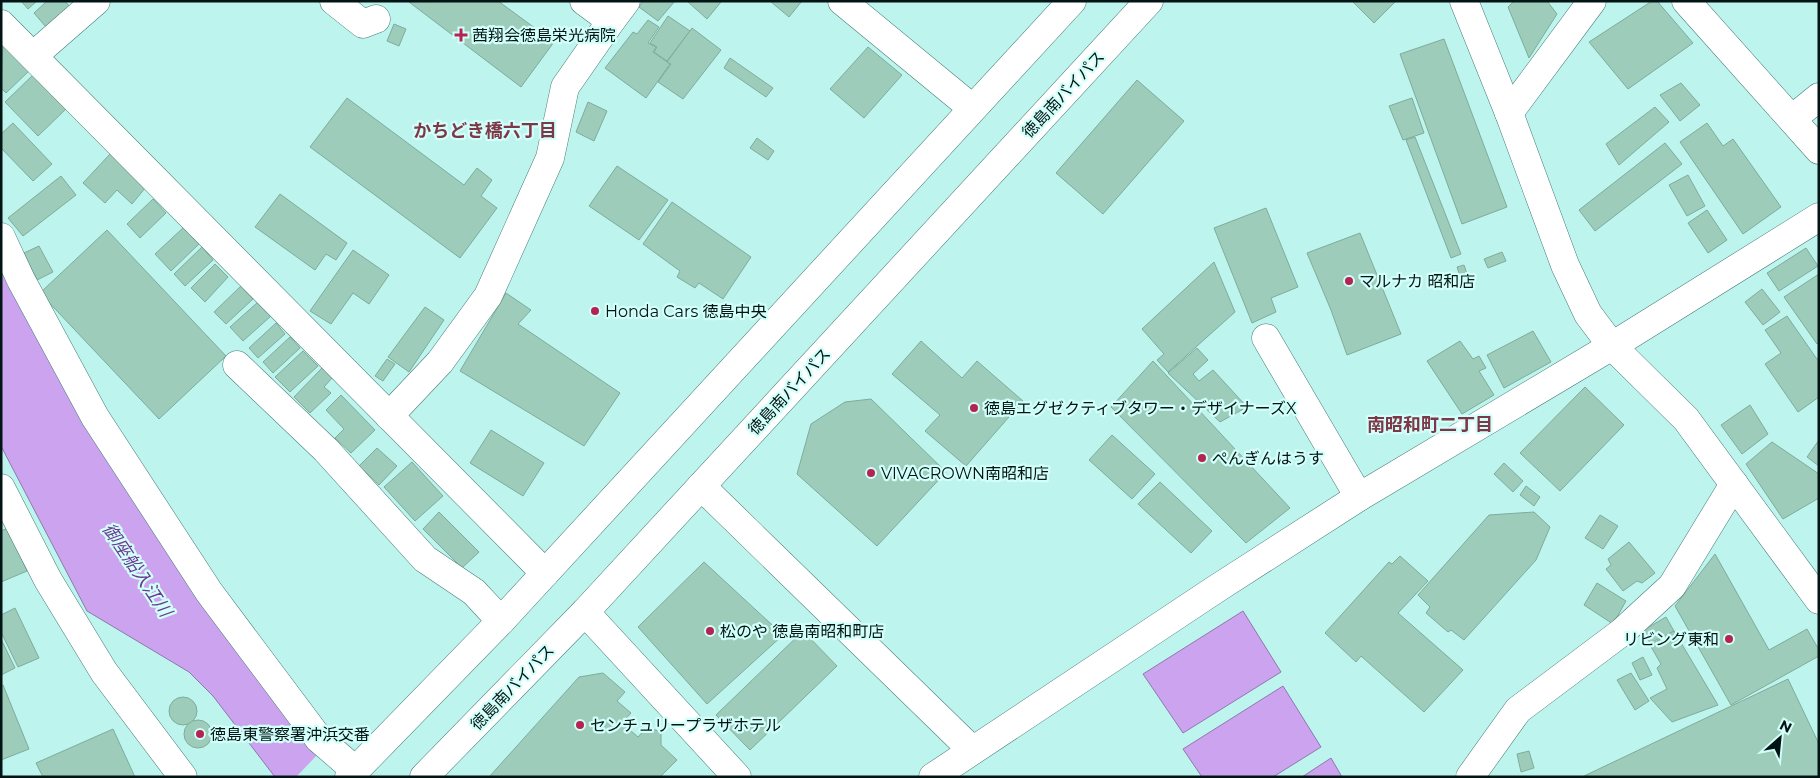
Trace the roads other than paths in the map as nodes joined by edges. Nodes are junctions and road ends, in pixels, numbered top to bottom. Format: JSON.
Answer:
{"nodes":[{"id":1,"x":96,"y":1,"type":"edge"},
{"id":2,"x":334,"y":1,"type":"edge"},
{"id":3,"x":584,"y":1,"type":"edge"},
{"id":4,"x":842,"y":1,"type":"edge"},
{"id":5,"x":1072,"y":1,"type":"edge"},
{"id":6,"x":1148,"y":1,"type":"edge"},
{"id":7,"x":1464,"y":1,"type":"edge"},
{"id":8,"x":1592,"y":1,"type":"edge"},
{"id":9,"x":1686,"y":1,"type":"edge"},
{"id":10,"x":619,"y":11,"type":"edge"},
{"id":11,"x":376,"y":19,"type":"dead end"},
{"id":12,"x":1,"y":24,"type":"edge"},
{"id":13,"x":33,"y":56,"type":"junction"},
{"id":14,"x":1819,"y":97,"type":"edge"},
{"id":15,"x":972,"y":108,"type":"junction"},
{"id":16,"x":1509,"y":113,"type":"junction"},
{"id":17,"x":1792,"y":119,"type":"junction"},
{"id":18,"x":1819,"y":150,"type":"edge"},
{"id":19,"x":1819,"y":217,"type":"edge"},
{"id":20,"x":1,"y":237,"type":"edge"},
{"id":21,"x":1266,"y":338,"type":"dead end"},
{"id":22,"x":1612,"y":346,"type":"junction"},
{"id":23,"x":237,"y":365,"type":"dead end"},
{"id":24,"x":389,"y":416,"type":"junction"},
{"id":25,"x":1734,"y":484,"type":"junction"},
{"id":26,"x":701,"y":486,"type":"junction"},
{"id":27,"x":1,"y":488,"type":"edge"},
{"id":28,"x":1358,"y":497,"type":"junction"},
{"id":29,"x":545,"y":573,"type":"junction"},
{"id":30,"x":1819,"y":600,"type":"edge"},
{"id":31,"x":585,"y":612,"type":"junction"},
{"id":32,"x":501,"y":621,"type":"junction"},
{"id":33,"x":972,"y":750,"type":"junction"},
{"id":34,"x":352,"y":773,"type":"edge"},
{"id":35,"x":183,"y":777,"type":"edge"},
{"id":36,"x":424,"y":777,"type":"edge"},
{"id":37,"x":737,"y":777,"type":"edge"},
{"id":38,"x":933,"y":777,"type":"edge"},
{"id":39,"x":1470,"y":777,"type":"edge"}],
"edges":[{"from":1,"to":13,"type":"main road"},
{"from":2,"to":11,"type":"main road"},
{"from":3,"to":10,"type":"main road"},
{"from":4,"to":15,"type":"main road"},
{"from":5,"to":15,"type":"main road"},
{"from":6,"to":26,"type":"main road","name":"徳島南バイパス"},
{"from":7,"to":16,"type":"main road"},
{"from":8,"to":16,"type":"main road"},
{"from":9,"to":17,"type":"main road"},
{"from":10,"to":24,"type":"main road"},
{"from":12,"to":13,"type":"main road"},
{"from":13,"to":24,"type":"main road"},
{"from":14,"to":17,"type":"main road"},
{"from":15,"to":29,"type":"main road"},
{"from":16,"to":22,"type":"main road"},
{"from":17,"to":18,"type":"main road"},
{"from":19,"to":22,"type":"main road"},
{"from":20,"to":34,"type":"main road"},
{"from":21,"to":28,"type":"main road"},
{"from":22,"to":25,"type":"main road"},
{"from":22,"to":28,"type":"main road"},
{"from":23,"to":32,"type":"main road"},
{"from":24,"to":29,"type":"main road"},
{"from":25,"to":30,"type":"main road"},
{"from":25,"to":39,"type":"main road"},
{"from":26,"to":31,"type":"main road","name":"徳島南バイパス"},
{"from":26,"to":33,"type":"main road"},
{"from":27,"to":35,"type":"main road"},
{"from":28,"to":33,"type":"main road"},
{"from":29,"to":32,"type":"main road"},
{"from":31,"to":36,"type":"main road","name":"徳島南バイパス"},
{"from":31,"to":37,"type":"main road"},
{"from":32,"to":34,"type":"main road"},
{"from":33,"to":38,"type":"main road"}]}
